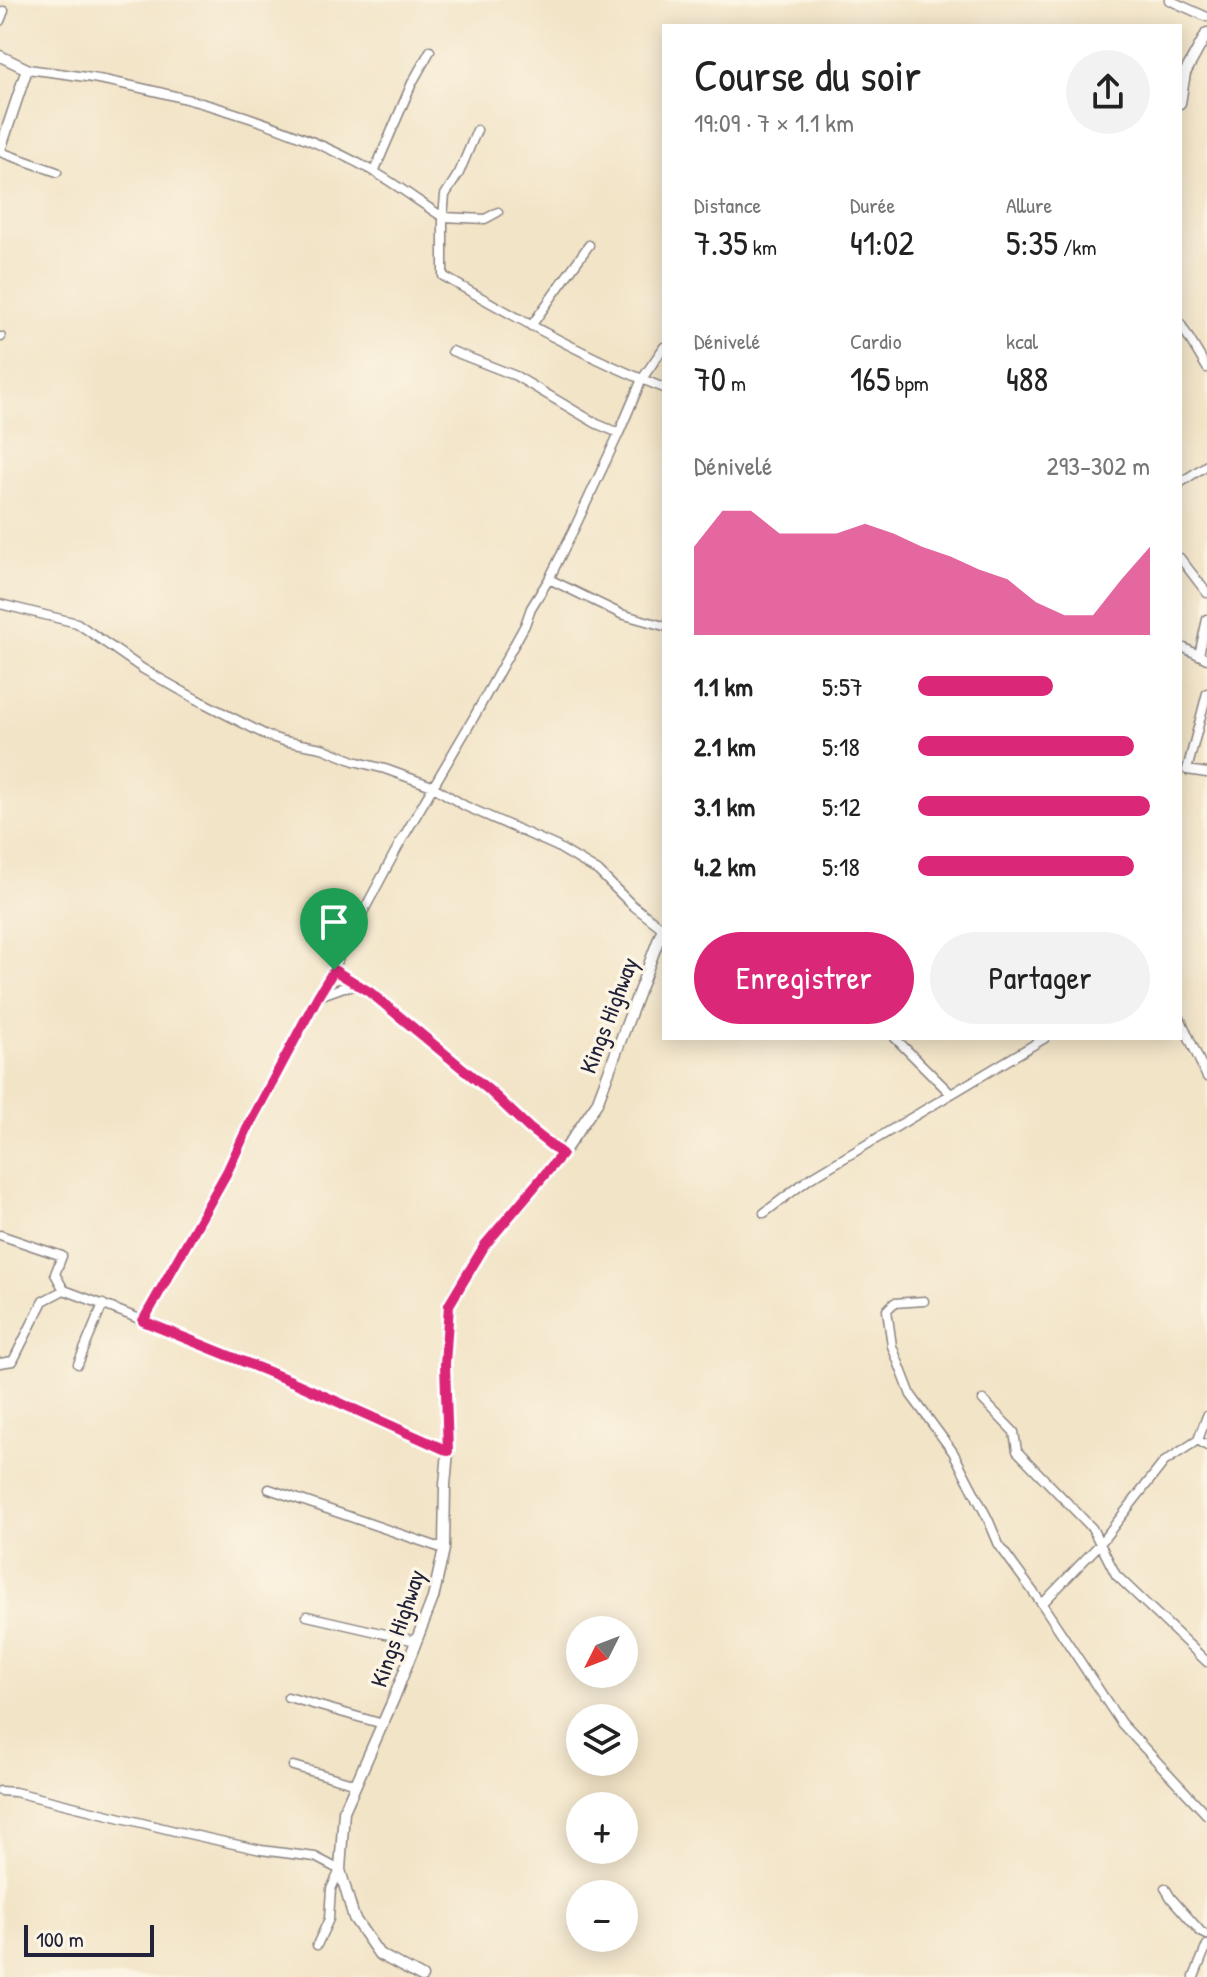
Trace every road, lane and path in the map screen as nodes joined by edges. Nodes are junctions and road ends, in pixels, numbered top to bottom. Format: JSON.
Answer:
{"nodes":[{"id":1,"x":1169,"y":0,"type":"edge"},
{"id":2,"x":4,"y":11,"type":"dead end"},
{"id":3,"x":1207,"y":17,"type":"edge"},
{"id":4,"x":0,"y":21,"type":"edge"},
{"id":5,"x":1207,"y":33,"type":"edge"},
{"id":6,"x":430,"y":51,"type":"dead end"},
{"id":7,"x":0,"y":56,"type":"edge"},
{"id":8,"x":27,"y":69,"type":"junction"},
{"id":9,"x":1182,"y":91,"type":"edge"},
{"id":10,"x":477,"y":130,"type":"dead end"},
{"id":11,"x":0,"y":151,"type":"edge"},
{"id":12,"x":57,"y":172,"type":"dead end"},
{"id":13,"x":374,"y":172,"type":"junction"},
{"id":14,"x":498,"y":212,"type":"dead end"},
{"id":15,"x":443,"y":217,"type":"junction"},
{"id":16,"x":589,"y":245,"type":"dead end"},
{"id":17,"x":531,"y":326,"type":"junction"},
{"id":18,"x":1182,"y":326,"type":"edge"},
{"id":19,"x":662,"y":350,"type":"edge"},
{"id":20,"x":452,"y":351,"type":"dead end"},
{"id":21,"x":1207,"y":368,"type":"edge"},
{"id":22,"x":642,"y":379,"type":"junction"},
{"id":23,"x":662,"y":387,"type":"edge"},
{"id":24,"x":619,"y":433,"type":"junction"},
{"id":25,"x":1207,"y":465,"type":"edge"},
{"id":26,"x":1182,"y":482,"type":"edge"},
{"id":27,"x":1182,"y":561,"type":"edge"},
{"id":28,"x":549,"y":579,"type":"junction"},
{"id":29,"x":1207,"y":593,"type":"edge"},
{"id":30,"x":0,"y":604,"type":"edge"},
{"id":31,"x":1207,"y":619,"type":"edge"},
{"id":32,"x":662,"y":625,"type":"edge"},
{"id":33,"x":1182,"y":647,"type":"edge"},
{"id":34,"x":1203,"y":657,"type":"edge"},
{"id":35,"x":1207,"y":693,"type":"edge"},
{"id":36,"x":1207,"y":773,"type":"edge"},
{"id":37,"x":432,"y":786,"type":"junction"},
{"id":38,"x":662,"y":925,"type":"edge"},
{"id":39,"x":662,"y":929,"type":"edge"},
{"id":40,"x":334,"y":970,"type":"junction"},
{"id":41,"x":361,"y":986,"type":"junction"},
{"id":42,"x":318,"y":996,"type":"junction"},
{"id":43,"x":1182,"y":1022,"type":"edge"},
{"id":44,"x":897,"y":1040,"type":"edge"},
{"id":45,"x":1042,"y":1040,"type":"edge"},
{"id":46,"x":1207,"y":1077,"type":"edge"},
{"id":47,"x":951,"y":1094,"type":"junction"},
{"id":48,"x":562,"y":1154,"type":"junction"},
{"id":49,"x":764,"y":1213,"type":"dead end"},
{"id":50,"x":0,"y":1235,"type":"edge"},
{"id":51,"x":64,"y":1290,"type":"junction"},
{"id":52,"x":924,"y":1301,"type":"dead end"},
{"id":53,"x":103,"y":1304,"type":"junction"},
{"id":54,"x":143,"y":1321,"type":"junction"},
{"id":55,"x":0,"y":1363,"type":"edge"},
{"id":56,"x":78,"y":1364,"type":"dead end"},
{"id":57,"x":983,"y":1400,"type":"dead end"},
{"id":58,"x":1207,"y":1416,"type":"edge"},
{"id":59,"x":1198,"y":1440,"type":"junction"},
{"id":60,"x":1207,"y":1446,"type":"edge"},
{"id":61,"x":448,"y":1451,"type":"junction"},
{"id":62,"x":269,"y":1489,"type":"dead end"},
{"id":63,"x":1099,"y":1545,"type":"junction"},
{"id":64,"x":444,"y":1549,"type":"junction"},
{"id":65,"x":1042,"y":1604,"type":"junction"},
{"id":66,"x":307,"y":1616,"type":"dead end"},
{"id":67,"x":416,"y":1641,"type":"junction"},
{"id":68,"x":1207,"y":1662,"type":"edge"},
{"id":69,"x":288,"y":1697,"type":"dead end"},
{"id":70,"x":383,"y":1724,"type":"junction"},
{"id":71,"x":293,"y":1766,"type":"dead end"},
{"id":72,"x":356,"y":1784,"type":"junction"},
{"id":73,"x":0,"y":1791,"type":"edge"},
{"id":74,"x":1207,"y":1815,"type":"edge"},
{"id":75,"x":340,"y":1870,"type":"junction"},
{"id":76,"x":1165,"y":1888,"type":"dead end"},
{"id":77,"x":1207,"y":1935,"type":"edge"},
{"id":78,"x":317,"y":1945,"type":"dead end"},
{"id":79,"x":1207,"y":1945,"type":"edge"},
{"id":80,"x":422,"y":1977,"type":"edge"},
{"id":81,"x":1194,"y":1977,"type":"edge"}],
"edges":[{"from":1,"to":3,"type":"street"},
{"from":2,"to":4,"type":"street"},
{"from":5,"to":9,"type":"street"},
{"from":6,"to":13,"type":"street"},
{"from":7,"to":8,"type":"street"},
{"from":8,"to":11,"type":"street"},
{"from":8,"to":13,"type":"street"},
{"from":10,"to":15,"type":"street"},
{"from":11,"to":12,"type":"street"},
{"from":13,"to":15,"type":"street"},
{"from":14,"to":15,"type":"street"},
{"from":15,"to":17,"type":"street"},
{"from":16,"to":17,"type":"street"},
{"from":17,"to":22,"type":"street"},
{"from":18,"to":21,"type":"street"},
{"from":19,"to":22,"type":"street"},
{"from":20,"to":24,"type":"street"},
{"from":22,"to":23,"type":"street"},
{"from":22,"to":24,"type":"street"},
{"from":24,"to":28,"type":"street"},
{"from":25,"to":26,"type":"street"},
{"from":27,"to":29,"type":"street"},
{"from":28,"to":32,"type":"street"},
{"from":28,"to":37,"type":"street"},
{"from":30,"to":37,"type":"street"},
{"from":31,"to":34,"type":"street"},
{"from":33,"to":34,"type":"street"},
{"from":35,"to":36,"type":"street"},
{"from":37,"to":38,"type":"street"},
{"from":37,"to":40,"type":"street"},
{"from":39,"to":48,"type":"street","name":"Kings Highway"},
{"from":40,"to":41,"type":"street"},
{"from":40,"to":42,"type":"street"},
{"from":41,"to":42,"type":"street"},
{"from":41,"to":48,"type":"street"},
{"from":42,"to":54,"type":"street"},
{"from":43,"to":46,"type":"street"},
{"from":44,"to":47,"type":"street"},
{"from":45,"to":47,"type":"street"},
{"from":47,"to":49,"type":"street"},
{"from":48,"to":61,"type":"street","name":"Kings Highway"},
{"from":50,"to":51,"type":"street"},
{"from":51,"to":53,"type":"street"},
{"from":51,"to":55,"type":"street"},
{"from":52,"to":65,"type":"street"},
{"from":53,"to":54,"type":"street"},
{"from":53,"to":56,"type":"street"},
{"from":54,"to":61,"type":"street"},
{"from":57,"to":63,"type":"street"},
{"from":58,"to":59,"type":"street"},
{"from":59,"to":60,"type":"street"},
{"from":59,"to":63,"type":"street"},
{"from":61,"to":64,"type":"street","name":"Kings Highway"},
{"from":62,"to":64,"type":"street"},
{"from":63,"to":65,"type":"street"},
{"from":63,"to":68,"type":"street"},
{"from":64,"to":67,"type":"street","name":"Kings Highway"},
{"from":65,"to":74,"type":"street"},
{"from":66,"to":67,"type":"street"},
{"from":67,"to":70,"type":"street","name":"Kings Highway"},
{"from":69,"to":70,"type":"street"},
{"from":70,"to":72,"type":"street","name":"Kings Highway"},
{"from":71,"to":72,"type":"street"},
{"from":72,"to":75,"type":"street","name":"Kings Highway"},
{"from":73,"to":75,"type":"street"},
{"from":75,"to":78,"type":"street"},
{"from":75,"to":80,"type":"street","name":"Kings Highway"},
{"from":76,"to":77,"type":"street"},
{"from":79,"to":81,"type":"street"}]}
